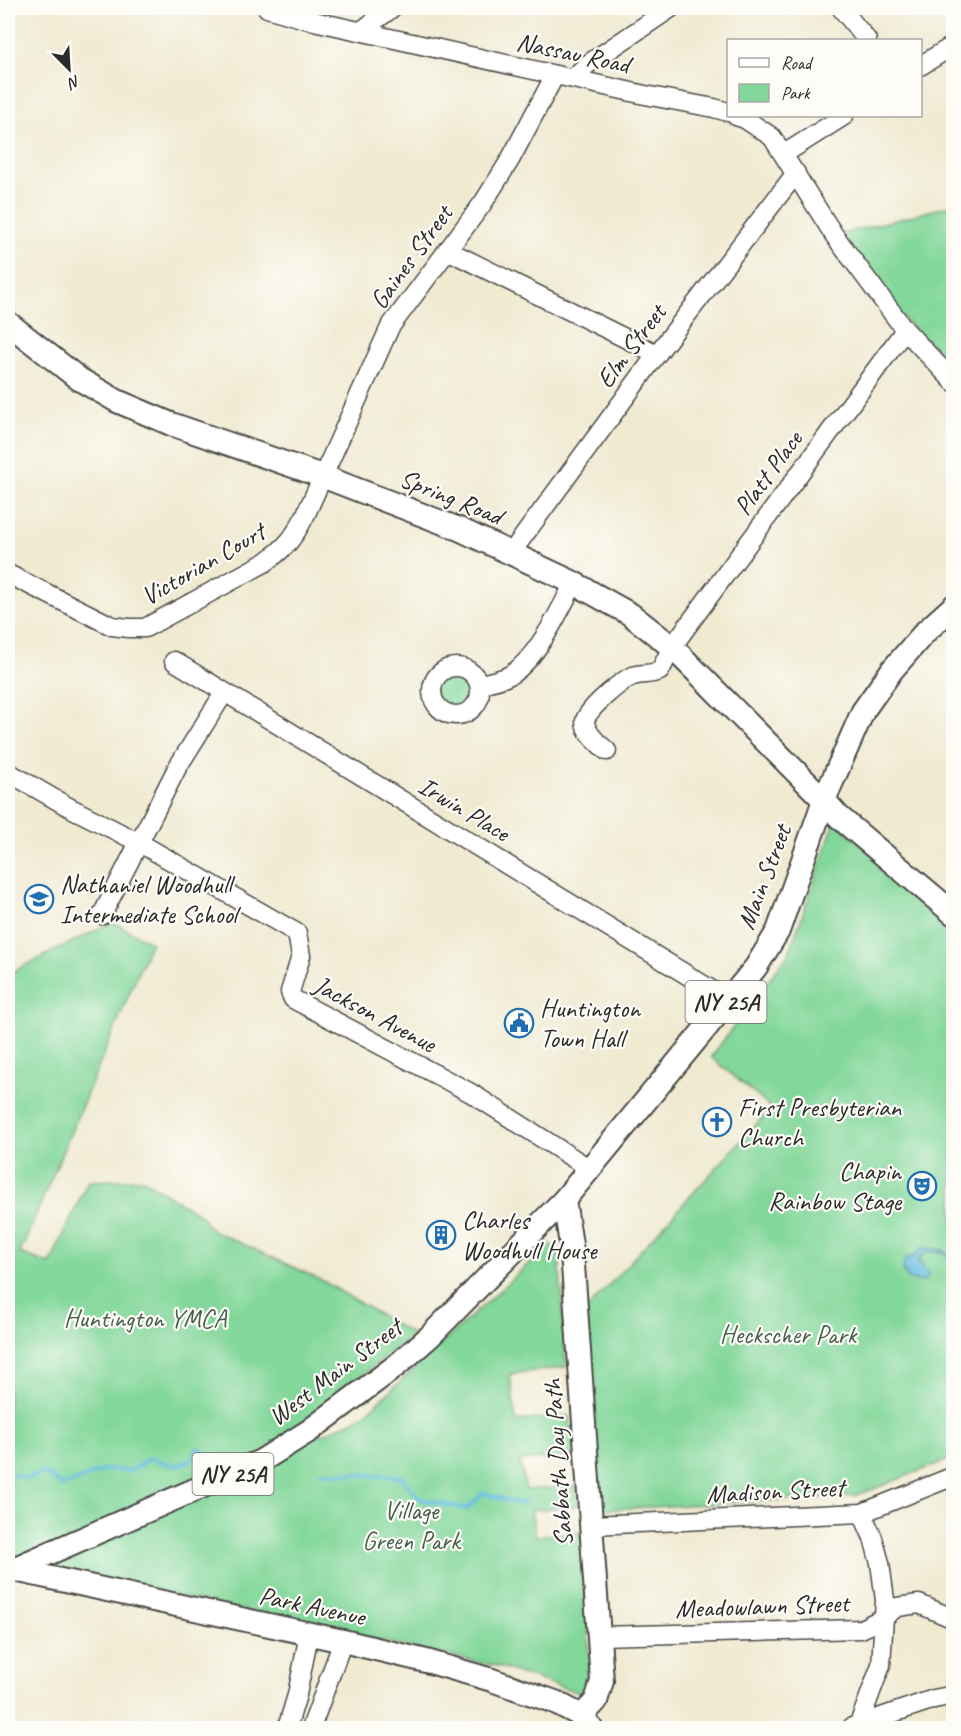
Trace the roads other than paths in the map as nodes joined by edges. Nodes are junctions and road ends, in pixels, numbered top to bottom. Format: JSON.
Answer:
{"nodes":[{"id":1,"x":267,"y":8,"type":"edge"},
{"id":2,"x":392,"y":8,"type":"edge"},
{"id":3,"x":670,"y":8,"type":"edge"},
{"id":4,"x":841,"y":8,"type":"edge"},
{"id":5,"x":361,"y":32,"type":"junction"},
{"id":6,"x":866,"y":39,"type":"edge"},
{"id":7,"x":954,"y":45,"type":"edge"},
{"id":8,"x":922,"y":65,"type":"edge"},
{"id":9,"x":555,"y":75,"type":"junction"},
{"id":10,"x":573,"y":78,"type":"junction"},
{"id":11,"x":727,"y":111,"type":"edge"},
{"id":12,"x":739,"y":117,"type":"edge"},
{"id":13,"x":842,"y":117,"type":"edge"},
{"id":14,"x":784,"y":154,"type":"junction"},
{"id":15,"x":796,"y":173,"type":"junction"},
{"id":16,"x":447,"y":250,"type":"junction"},
{"id":17,"x":8,"y":323,"type":"edge"},
{"id":18,"x":905,"y":330,"type":"junction"},
{"id":19,"x":657,"y":354,"type":"junction"},
{"id":20,"x":954,"y":382,"type":"edge"},
{"id":21,"x":322,"y":476,"type":"junction"},
{"id":22,"x":511,"y":553,"type":"junction"},
{"id":23,"x":8,"y":574,"type":"edge"},
{"id":24,"x":574,"y":583,"type":"junction"},
{"id":25,"x":954,"y":606,"type":"edge"},
{"id":26,"x":672,"y":647,"type":"junction"},
{"id":27,"x":174,"y":661,"type":"dead end"},
{"id":28,"x":479,"y":684,"type":"dead end"},
{"id":29,"x":224,"y":693,"type":"junction"},
{"id":30,"x":607,"y":751,"type":"dead end"},
{"id":31,"x":8,"y":772,"type":"edge"},
{"id":32,"x":824,"y":800,"type":"junction"},
{"id":33,"x":138,"y":842,"type":"junction"},
{"id":34,"x":954,"y":914,"type":"edge"},
{"id":35,"x":102,"y":915,"type":"dead end"},
{"id":36,"x":728,"y":1000,"type":"junction"},
{"id":37,"x":590,"y":1169,"type":"junction"},
{"id":38,"x":564,"y":1200,"type":"junction"},
{"id":39,"x":429,"y":1337,"type":"joint"},
{"id":40,"x":954,"y":1476,"type":"edge"},
{"id":41,"x":862,"y":1513,"type":"junction"},
{"id":42,"x":592,"y":1525,"type":"junction"},
{"id":43,"x":9,"y":1572,"type":"edge"},
{"id":44,"x":884,"y":1618,"type":"junction"},
{"id":45,"x":954,"y":1618,"type":"edge"},
{"id":46,"x":309,"y":1634,"type":"junction"},
{"id":47,"x":599,"y":1636,"type":"junction"},
{"id":48,"x":343,"y":1641,"type":"junction"},
{"id":49,"x":602,"y":1682,"type":"junction"},
{"id":50,"x":954,"y":1695,"type":"edge"},
{"id":51,"x":587,"y":1722,"type":"edge"},
{"id":52,"x":854,"y":1726,"type":"edge"},
{"id":53,"x":286,"y":1728,"type":"edge"},
{"id":54,"x":311,"y":1728,"type":"edge"},
{"id":55,"x":604,"y":1728,"type":"edge"}],
"edges":[{"from":1,"to":5,"type":"street","name":"Nassau Road"},
{"from":2,"to":5,"type":"street"},
{"from":3,"to":10,"type":"street"},
{"from":4,"to":6,"type":"street"},
{"from":5,"to":9,"type":"street","name":"Nassau Road"},
{"from":7,"to":8,"type":"street"},
{"from":9,"to":10,"type":"street","name":"Nassau Road"},
{"from":9,"to":16,"type":"street","name":"Gaines Street"},
{"from":10,"to":11,"type":"street","name":"Nassau Road"},
{"from":12,"to":14,"type":"street"},
{"from":13,"to":14,"type":"street"},
{"from":14,"to":15,"type":"street"},
{"from":15,"to":18,"type":"street"},
{"from":15,"to":19,"type":"street","name":"Elm Street"},
{"from":16,"to":19,"type":"street"},
{"from":16,"to":21,"type":"street","name":"Gaines Street"},
{"from":17,"to":21,"type":"main road","name":"Spring Road"},
{"from":18,"to":20,"type":"street"},
{"from":18,"to":26,"type":"street","name":"Platt Place"},
{"from":19,"to":22,"type":"street","name":"Elm Street"},
{"from":21,"to":22,"type":"main road","name":"Spring Road"},
{"from":21,"to":23,"type":"street","name":"Victorian Court"},
{"from":22,"to":24,"type":"main road","name":"Spring Road"},
{"from":24,"to":26,"type":"main road","name":"Spring Road"},
{"from":24,"to":28,"type":"street"},
{"from":25,"to":32,"type":"main road","name":"Main Street","number":"NY 25A"},
{"from":26,"to":30,"type":"street","name":"Platt Place"},
{"from":26,"to":32,"type":"main road","name":"Spring Road"},
{"from":27,"to":29,"type":"street","name":"Irwin Place"},
{"from":29,"to":33,"type":"street"},
{"from":29,"to":36,"type":"street","name":"Irwin Place"},
{"from":31,"to":33,"type":"street","name":"Jackson Avenue"},
{"from":32,"to":34,"type":"main road","name":"Spring Road"},
{"from":32,"to":36,"type":"main road","name":"Main Street","number":"NY 25A"},
{"from":33,"to":35,"type":"street"},
{"from":33,"to":37,"type":"street","name":"Jackson Avenue"},
{"from":36,"to":37,"type":"main road","name":"Main Street","number":"NY 25A"},
{"from":37,"to":38,"type":"main road","name":"Main Street","number":"NY 25A"},
{"from":38,"to":39,"type":"main road","name":"Main Street","number":"NY 25A"},
{"from":38,"to":42,"type":"main road","name":"Sabbath Day Path"},
{"from":39,"to":43,"type":"main road","name":"West Main Street","number":"NY 25A"},
{"from":40,"to":41,"type":"street","name":"Madison Street"},
{"from":41,"to":42,"type":"street","name":"Madison Street"},
{"from":41,"to":44,"type":"street"},
{"from":42,"to":47,"type":"main road","name":"Sabbath Day Path"},
{"from":43,"to":46,"type":"main road","name":"Park Avenue"},
{"from":44,"to":45,"type":"street","name":"Meadowlawn Street"},
{"from":44,"to":47,"type":"street","name":"Meadowlawn Street"},
{"from":44,"to":52,"type":"street"},
{"from":46,"to":48,"type":"main road","name":"Park Avenue"},
{"from":46,"to":53,"type":"street"},
{"from":47,"to":49,"type":"main road","name":"Sabbath Day Path"},
{"from":48,"to":51,"type":"main road","name":"Park Avenue"},
{"from":48,"to":54,"type":"street"},
{"from":49,"to":51,"type":"main road","name":"Sabbath Day Path"},
{"from":49,"to":55,"type":"main road"},
{"from":50,"to":52,"type":"street"}]}
